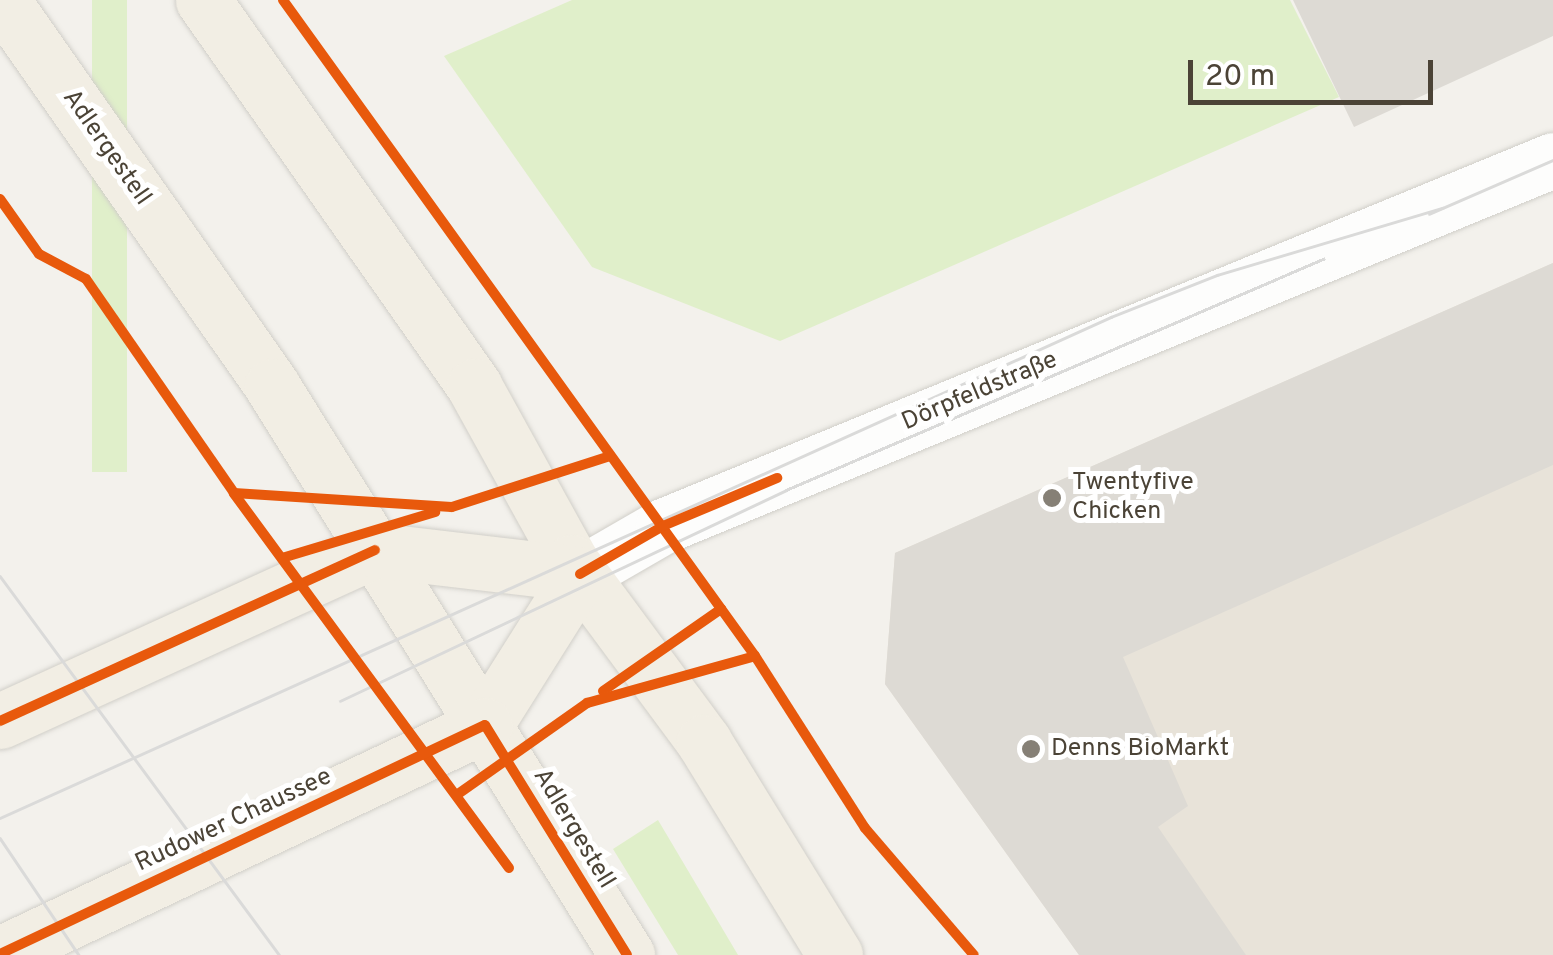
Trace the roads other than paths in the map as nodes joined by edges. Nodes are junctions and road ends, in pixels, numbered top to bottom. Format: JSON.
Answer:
{"nodes":[{"id":1,"x":2,"y":0,"type":"edge"},
{"id":2,"x":204,"y":0,"type":"edge"},
{"id":3,"x":1553,"y":160,"type":"edge"},
{"id":4,"x":375,"y":550,"type":"junction"},
{"id":5,"x":580,"y":574,"type":"junction"},
{"id":6,"x":0,"y":721,"type":"edge"},
{"id":7,"x":485,"y":725,"type":"junction"},
{"id":8,"x":0,"y":954,"type":"edge"},
{"id":9,"x":626,"y":955,"type":"edge"},
{"id":10,"x":834,"y":955,"type":"edge"}],
"edges":[{"from":1,"to":4,"type":"main road","name":"Adlergestell"},
{"from":2,"to":5,"type":"main road"},
{"from":3,"to":5,"type":"street","name":"Dörpfeldstraße"},
{"from":4,"to":5,"type":"main road"},
{"from":4,"to":6,"type":"main road"},
{"from":4,"to":7,"type":"main road","name":"Adlergestell"},
{"from":5,"to":7,"type":"main road","name":"Dörpfeldstraße"},
{"from":5,"to":10,"type":"main road"},
{"from":7,"to":8,"type":"main road","name":"Rudower Chaussee"},
{"from":7,"to":9,"type":"main road","name":"Adlergestell"}]}
